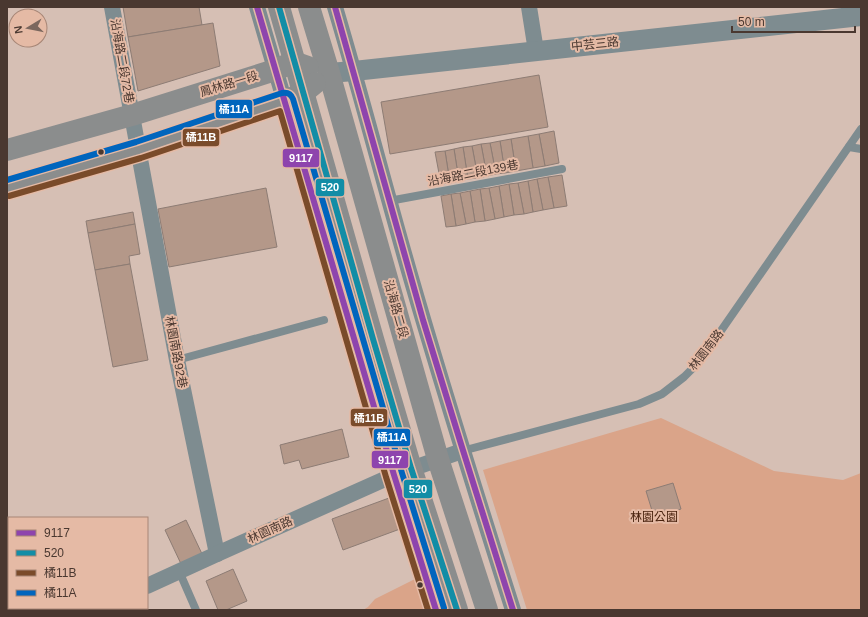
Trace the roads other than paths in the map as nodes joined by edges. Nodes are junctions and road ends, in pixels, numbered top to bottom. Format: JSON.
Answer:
{"nodes":[{"id":1,"x":112,"y":7,"type":"edge"},
{"id":2,"x":257,"y":7,"type":"edge"},
{"id":3,"x":279,"y":7,"type":"edge"},
{"id":4,"x":309,"y":7,"type":"edge"},
{"id":5,"x":335,"y":7,"type":"edge"},
{"id":6,"x":529,"y":7,"type":"edge"},
{"id":7,"x":861,"y":16,"type":"edge"},
{"id":8,"x":536,"y":51,"type":"junction"},
{"id":9,"x":284,"y":66,"type":"junction"},
{"id":10,"x":354,"y":71,"type":"junction"},
{"id":11,"x":328,"y":72,"type":"junction"},
{"id":12,"x":294,"y":97,"type":"junction"},
{"id":13,"x":132,"y":115,"type":"junction"},
{"id":14,"x":861,"y":129,"type":"edge"},
{"id":15,"x":849,"y":147,"type":"junction"},
{"id":16,"x":861,"y":149,"type":"edge"},
{"id":17,"x":7,"y":150,"type":"edge"},
{"id":18,"x":138,"y":150,"type":"junction"},
{"id":19,"x":562,"y":168,"type":"dead end"},
{"id":20,"x":7,"y":188,"type":"edge"},
{"id":21,"x":389,"y":202,"type":"junction"},
{"id":22,"x":324,"y":320,"type":"dead end"},
{"id":23,"x":177,"y":360,"type":"junction"},
{"id":24,"x":462,"y":451,"type":"junction"},
{"id":25,"x":438,"y":459,"type":"junction"},
{"id":26,"x":402,"y":472,"type":"junction"},
{"id":27,"x":217,"y":554,"type":"junction"},
{"id":28,"x":179,"y":571,"type":"junction"},
{"id":29,"x":148,"y":586,"type":"edge"},
{"id":30,"x":196,"y":610,"type":"edge"},
{"id":31,"x":436,"y":610,"type":"edge"},
{"id":32,"x":457,"y":610,"type":"edge"},
{"id":33,"x":487,"y":610,"type":"edge"},
{"id":34,"x":513,"y":610,"type":"edge"}],
"edges":[{"from":1,"to":13,"type":"street","name":"沿海路二段72巷"},
{"from":2,"to":9,"type":"street"},
{"from":3,"to":9,"type":"main road"},
{"from":4,"to":11,"type":"main road","name":"沿海路二段"},
{"from":5,"to":10,"type":"street","name":"沿海路二段"},
{"from":6,"to":8,"type":"street"},
{"from":7,"to":8,"type":"street","name":"中芸三路"},
{"from":8,"to":10,"type":"street","name":"中芸三路"},
{"from":9,"to":11,"type":"main road"},
{"from":9,"to":12,"type":"main road"},
{"from":9,"to":13,"type":"main road","name":"鳳林路一段"},
{"from":10,"to":11,"type":"street","name":"中芸三路"},
{"from":10,"to":21,"type":"street","name":"沿海路二段"},
{"from":11,"to":12,"type":"main road"},
{"from":11,"to":25,"type":"main road","name":"沿海路二段"},
{"from":12,"to":18,"type":"main road"},
{"from":12,"to":26,"type":"main road"},
{"from":13,"to":17,"type":"main road","name":"鳳林路一段"},
{"from":13,"to":18,"type":"street","name":"沿海路二段72巷"},
{"from":14,"to":15,"type":"lane","name":"林園南路"},
{"from":15,"to":16,"type":"lane"},
{"from":15,"to":24,"type":"lane","name":"林園南路"},
{"from":18,"to":20,"type":"main road"},
{"from":18,"to":23,"type":"street","name":"林園南路92巷"},
{"from":19,"to":21,"type":"lane","name":"沿海路二段139巷"},
{"from":21,"to":24,"type":"street","name":"沿海路二段"},
{"from":22,"to":23,"type":"lane"},
{"from":23,"to":27,"type":"street","name":"林園南路92巷"},
{"from":24,"to":25,"type":"street","name":"林園南路"},
{"from":24,"to":34,"type":"street","name":"沿海路二段"},
{"from":25,"to":26,"type":"street","name":"林園南路"},
{"from":25,"to":33,"type":"main road","name":"沿海路二段"},
{"from":26,"to":27,"type":"street","name":"林園南路"},
{"from":26,"to":31,"type":"street"},
{"from":26,"to":32,"type":"main road"},
{"from":27,"to":28,"type":"street","name":"林園南路"},
{"from":28,"to":29,"type":"street","name":"林園南路"},
{"from":28,"to":30,"type":"lane"}]}
